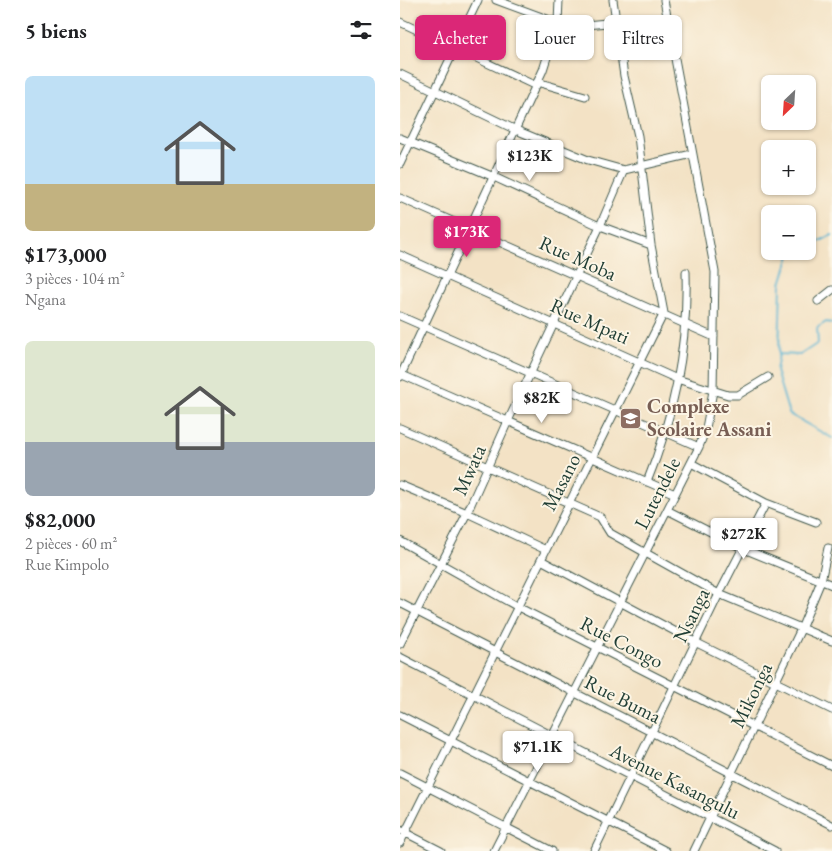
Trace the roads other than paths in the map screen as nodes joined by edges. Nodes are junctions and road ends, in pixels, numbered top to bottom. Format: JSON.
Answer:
{"nodes":[{"id":1,"x":478,"y":0,"type":"edge"},
{"id":2,"x":496,"y":0,"type":"edge"},
{"id":3,"x":559,"y":0,"type":"edge"},
{"id":4,"x":613,"y":0,"type":"edge"},
{"id":5,"x":664,"y":0,"type":"edge"},
{"id":6,"x":471,"y":15,"type":"edge"},
{"id":7,"x":536,"y":15,"type":"edge"},
{"id":8,"x":558,"y":15,"type":"edge"},
{"id":9,"x":615,"y":15,"type":"edge"},
{"id":10,"x":400,"y":22,"type":"edge"},
{"id":11,"x":415,"y":29,"type":"edge"},
{"id":12,"x":450,"y":60,"type":"edge"},
{"id":13,"x":483,"y":60,"type":"edge"},
{"id":14,"x":545,"y":60,"type":"edge"},
{"id":15,"x":622,"y":60,"type":"edge"},
{"id":16,"x":400,"y":74,"type":"edge"},
{"id":17,"x":537,"y":84,"type":"junction"},
{"id":18,"x":435,"y":92,"type":"junction"},
{"id":19,"x":584,"y":96,"type":"dead end"},
{"id":20,"x":516,"y":130,"type":"junction"},
{"id":21,"x":400,"y":138,"type":"edge"},
{"id":22,"x":410,"y":142,"type":"junction"},
{"id":23,"x":692,"y":154,"type":"junction"},
{"id":24,"x":400,"y":164,"type":"edge"},
{"id":25,"x":643,"y":166,"type":"junction"},
{"id":26,"x":624,"y":170,"type":"junction"},
{"id":27,"x":494,"y":177,"type":"junction"},
{"id":28,"x":400,"y":198,"type":"edge"},
{"id":29,"x":600,"y":226,"type":"junction"},
{"id":30,"x":469,"y":228,"type":"junction"},
{"id":31,"x":651,"y":245,"type":"junction"},
{"id":32,"x":400,"y":255,"type":"edge"},
{"id":33,"x":686,"y":272,"type":"dead end"},
{"id":34,"x":576,"y":275,"type":"junction"},
{"id":35,"x":447,"y":276,"type":"junction"},
{"id":36,"x":832,"y":290,"type":"edge"},
{"id":37,"x":818,"y":301,"type":"dead end"},
{"id":38,"x":664,"y":313,"type":"junction"},
{"id":39,"x":400,"y":316,"type":"edge"},
{"id":40,"x":554,"y":323,"type":"junction"},
{"id":41,"x":685,"y":324,"type":"junction"},
{"id":42,"x":423,"y":326,"type":"junction"},
{"id":43,"x":714,"y":337,"type":"junction"},
{"id":44,"x":640,"y":361,"type":"junction"},
{"id":45,"x":531,"y":372,"type":"junction"},
{"id":46,"x":400,"y":375,"type":"edge"},
{"id":47,"x":768,"y":377,"type":"dead end"},
{"id":48,"x":677,"y":379,"type":"junction"},
{"id":49,"x":713,"y":391,"type":"junction"},
{"id":50,"x":615,"y":410,"type":"junction"},
{"id":51,"x":508,"y":421,"type":"junction"},
{"id":52,"x":400,"y":428,"type":"edge"},
{"id":53,"x":664,"y":432,"type":"junction"},
{"id":54,"x":699,"y":447,"type":"junction"},
{"id":55,"x":592,"y":458,"type":"junction"},
{"id":56,"x":691,"y":463,"type":"junction"},
{"id":57,"x":489,"y":466,"type":"junction"},
{"id":58,"x":647,"y":482,"type":"junction"},
{"id":59,"x":400,"y":485,"type":"edge"},
{"id":60,"x":675,"y":494,"type":"junction"},
{"id":61,"x":570,"y":502,"type":"junction"},
{"id":62,"x":766,"y":503,"type":"junction"},
{"id":63,"x":667,"y":510,"type":"junction"},
{"id":64,"x":467,"y":513,"type":"junction"},
{"id":65,"x":816,"y":522,"type":"dead end"},
{"id":66,"x":400,"y":541,"type":"edge"},
{"id":67,"x":828,"y":548,"type":"dead end"},
{"id":68,"x":744,"y":549,"type":"junction"},
{"id":69,"x":546,"y":550,"type":"junction"},
{"id":70,"x":644,"y":554,"type":"junction"},
{"id":71,"x":541,"y":560,"type":"junction"},
{"id":72,"x":440,"y":565,"type":"junction"},
{"id":73,"x":821,"y":581,"type":"junction"},
{"id":74,"x":832,"y":585,"type":"edge"},
{"id":75,"x":719,"y":594,"type":"junction"},
{"id":76,"x":621,"y":601,"type":"junction"},
{"id":77,"x":400,"y":603,"type":"edge"},
{"id":78,"x":518,"y":607,"type":"junction"},
{"id":79,"x":417,"y":612,"type":"junction"},
{"id":80,"x":801,"y":629,"type":"junction"},
{"id":81,"x":832,"y":641,"type":"edge"},
{"id":82,"x":696,"y":642,"type":"junction"},
{"id":83,"x":400,"y":644,"type":"edge"},
{"id":84,"x":597,"y":647,"type":"junction"},
{"id":85,"x":494,"y":653,"type":"junction"},
{"id":86,"x":400,"y":657,"type":"edge"},
{"id":87,"x":776,"y":683,"type":"junction"},
{"id":88,"x":674,"y":687,"type":"junction"},
{"id":89,"x":574,"y":693,"type":"junction"},
{"id":90,"x":474,"y":696,"type":"junction"},
{"id":91,"x":832,"y":710,"type":"edge"},
{"id":92,"x":400,"y":715,"type":"edge"},
{"id":93,"x":754,"y":728,"type":"junction"},
{"id":94,"x":652,"y":732,"type":"junction"},
{"id":95,"x":552,"y":737,"type":"junction"},
{"id":96,"x":450,"y":742,"type":"junction"},
{"id":97,"x":832,"y":766,"type":"edge"},
{"id":98,"x":732,"y":772,"type":"junction"},
{"id":99,"x":400,"y":773,"type":"edge"},
{"id":100,"x":631,"y":776,"type":"junction"},
{"id":101,"x":529,"y":781,"type":"junction"},
{"id":102,"x":427,"y":788,"type":"junction"},
{"id":103,"x":710,"y":817,"type":"junction"},
{"id":104,"x":608,"y":822,"type":"junction"},
{"id":105,"x":832,"y":825,"type":"edge"},
{"id":106,"x":506,"y":827,"type":"junction"},
{"id":107,"x":402,"y":832,"type":"edge"},
{"id":108,"x":400,"y":843,"type":"edge"},
{"id":109,"x":441,"y":851,"type":"edge"},
{"id":110,"x":494,"y":851,"type":"edge"},
{"id":111,"x":552,"y":851,"type":"edge"},
{"id":112,"x":594,"y":851,"type":"edge"},
{"id":113,"x":666,"y":851,"type":"edge"},
{"id":114,"x":694,"y":851,"type":"edge"},
{"id":115,"x":775,"y":851,"type":"edge"}],
"edges":[{"from":1,"to":6,"type":"street"},
{"from":2,"to":7,"type":"street"},
{"from":3,"to":8,"type":"street"},
{"from":4,"to":9,"type":"street"},
{"from":5,"to":23,"type":"street","name":"Lutendele"},
{"from":10,"to":11,"type":"street"},
{"from":12,"to":18,"type":"street"},
{"from":13,"to":17,"type":"street"},
{"from":14,"to":17,"type":"street"},
{"from":15,"to":25,"type":"street"},
{"from":16,"to":18,"type":"street"},
{"from":17,"to":19,"type":"street"},
{"from":17,"to":20,"type":"street"},
{"from":18,"to":20,"type":"street"},
{"from":18,"to":22,"type":"street"},
{"from":20,"to":26,"type":"street"},
{"from":20,"to":27,"type":"street"},
{"from":21,"to":22,"type":"street"},
{"from":22,"to":24,"type":"street"},
{"from":22,"to":27,"type":"street"},
{"from":23,"to":25,"type":"street"},
{"from":23,"to":43,"type":"street","name":"Lutendele"},
{"from":25,"to":26,"type":"street"},
{"from":25,"to":31,"type":"street"},
{"from":26,"to":29,"type":"street","name":"Mwata"},
{"from":27,"to":29,"type":"street"},
{"from":27,"to":30,"type":"street"},
{"from":28,"to":30,"type":"street","name":"Rue Moba"},
{"from":29,"to":31,"type":"street"},
{"from":29,"to":34,"type":"street","name":"Mwata"},
{"from":30,"to":34,"type":"street","name":"Rue Moba"},
{"from":30,"to":35,"type":"street"},
{"from":31,"to":38,"type":"street"},
{"from":32,"to":35,"type":"street","name":"Rue Mpati"},
{"from":33,"to":41,"type":"street"},
{"from":34,"to":38,"type":"street","name":"Rue Moba"},
{"from":34,"to":40,"type":"street","name":"Mwata"},
{"from":35,"to":40,"type":"street","name":"Rue Mpati"},
{"from":35,"to":42,"type":"street"},
{"from":36,"to":37,"type":"street"},
{"from":38,"to":41,"type":"street","name":"Rue Moba"},
{"from":38,"to":44,"type":"street","name":"Masano"},
{"from":39,"to":42,"type":"street"},
{"from":40,"to":44,"type":"street","name":"Rue Mpati"},
{"from":40,"to":45,"type":"street","name":"Mwata"},
{"from":41,"to":43,"type":"street","name":"Rue Moba"},
{"from":41,"to":48,"type":"street"},
{"from":42,"to":45,"type":"street"},
{"from":42,"to":46,"type":"street"},
{"from":43,"to":49,"type":"street","name":"Lutendele"},
{"from":44,"to":48,"type":"street","name":"Rue Mpati"},
{"from":44,"to":50,"type":"street","name":"Masano"},
{"from":45,"to":50,"type":"street"},
{"from":45,"to":51,"type":"street","name":"Mwata"},
{"from":46,"to":51,"type":"street"},
{"from":47,"to":49,"type":"street","name":"Rue Mpati"},
{"from":48,"to":49,"type":"street","name":"Rue Mpati"},
{"from":48,"to":53,"type":"street"},
{"from":49,"to":54,"type":"street","name":"Lutendele"},
{"from":50,"to":53,"type":"street"},
{"from":50,"to":55,"type":"street","name":"Masano"},
{"from":51,"to":55,"type":"street"},
{"from":51,"to":57,"type":"street","name":"Mwata"},
{"from":52,"to":57,"type":"street"},
{"from":53,"to":54,"type":"street"},
{"from":53,"to":58,"type":"street"},
{"from":54,"to":56,"type":"street","name":"Lutendele"},
{"from":55,"to":58,"type":"street"},
{"from":55,"to":61,"type":"street","name":"Masano"},
{"from":56,"to":60,"type":"street","name":"Lutendele"},
{"from":56,"to":62,"type":"street"},
{"from":57,"to":61,"type":"street"},
{"from":57,"to":64,"type":"street","name":"Mwata"},
{"from":58,"to":60,"type":"street"},
{"from":59,"to":64,"type":"street"},
{"from":60,"to":63,"type":"street","name":"Lutendele"},
{"from":61,"to":69,"type":"street","name":"Masano"},
{"from":61,"to":70,"type":"street"},
{"from":62,"to":65,"type":"street"},
{"from":62,"to":68,"type":"street","name":"Nsanga"},
{"from":63,"to":68,"type":"street"},
{"from":63,"to":70,"type":"street","name":"Lutendele"},
{"from":64,"to":69,"type":"street"},
{"from":64,"to":72,"type":"street","name":"Mwata"},
{"from":66,"to":72,"type":"street","name":"Rue Congo"},
{"from":67,"to":73,"type":"street","name":"Mikonga"},
{"from":68,"to":73,"type":"street"},
{"from":68,"to":75,"type":"street","name":"Nsanga"},
{"from":69,"to":71,"type":"street","name":"Masano"},
{"from":70,"to":75,"type":"street"},
{"from":70,"to":76,"type":"street","name":"Lutendele"},
{"from":71,"to":76,"type":"street"},
{"from":71,"to":78,"type":"street","name":"Masano"},
{"from":72,"to":78,"type":"street","name":"Rue Congo"},
{"from":72,"to":79,"type":"street","name":"Mwata"},
{"from":73,"to":74,"type":"street"},
{"from":73,"to":80,"type":"street","name":"Mikonga"},
{"from":75,"to":80,"type":"street"},
{"from":75,"to":82,"type":"street","name":"Nsanga"},
{"from":76,"to":82,"type":"street"},
{"from":76,"to":84,"type":"street","name":"Lutendele"},
{"from":77,"to":79,"type":"street","name":"Rue Buma"},
{"from":78,"to":84,"type":"street","name":"Rue Congo"},
{"from":78,"to":85,"type":"street","name":"Masano"},
{"from":79,"to":83,"type":"street","name":"Mwata"},
{"from":79,"to":85,"type":"street","name":"Rue Buma"},
{"from":80,"to":81,"type":"street"},
{"from":80,"to":87,"type":"street","name":"Mikonga"},
{"from":82,"to":87,"type":"street"},
{"from":82,"to":88,"type":"street","name":"Nsanga"},
{"from":84,"to":88,"type":"street","name":"Rue Congo"},
{"from":84,"to":89,"type":"street","name":"Lutendele"},
{"from":85,"to":89,"type":"street","name":"Rue Buma"},
{"from":85,"to":90,"type":"street","name":"Masano"},
{"from":86,"to":90,"type":"street","name":"Avenue Kasangulu"},
{"from":87,"to":91,"type":"street"},
{"from":87,"to":93,"type":"street","name":"Mikonga"},
{"from":88,"to":93,"type":"street","name":"Rue Congo"},
{"from":88,"to":94,"type":"street","name":"Nsanga"},
{"from":89,"to":94,"type":"street","name":"Rue Buma"},
{"from":89,"to":95,"type":"street","name":"Lutendele"},
{"from":90,"to":95,"type":"street","name":"Avenue Kasangulu"},
{"from":90,"to":96,"type":"street","name":"Masano"},
{"from":92,"to":96,"type":"street"},
{"from":93,"to":97,"type":"street","name":"Rue Congo"},
{"from":93,"to":98,"type":"street","name":"Mikonga"},
{"from":94,"to":98,"type":"street","name":"Rue Buma"},
{"from":94,"to":100,"type":"street","name":"Nsanga"},
{"from":95,"to":100,"type":"street","name":"Avenue Kasangulu"},
{"from":95,"to":101,"type":"street","name":"Lutendele"},
{"from":96,"to":101,"type":"street"},
{"from":96,"to":102,"type":"street","name":"Masano"},
{"from":98,"to":103,"type":"street","name":"Mikonga"},
{"from":98,"to":105,"type":"street","name":"Rue Buma"},
{"from":99,"to":102,"type":"street"},
{"from":100,"to":103,"type":"street","name":"Avenue Kasangulu"},
{"from":100,"to":104,"type":"street","name":"Nsanga"},
{"from":101,"to":104,"type":"street"},
{"from":101,"to":106,"type":"street","name":"Lutendele"},
{"from":102,"to":106,"type":"street"},
{"from":102,"to":107,"type":"street","name":"Masano"},
{"from":103,"to":114,"type":"street","name":"Mikonga"},
{"from":103,"to":115,"type":"street","name":"Avenue Kasangulu"},
{"from":104,"to":112,"type":"street","name":"Nsanga"},
{"from":104,"to":113,"type":"street"},
{"from":106,"to":110,"type":"street","name":"Lutendele"},
{"from":106,"to":111,"type":"street"},
{"from":107,"to":108,"type":"street","name":"Masano"},
{"from":107,"to":109,"type":"street"}]}
